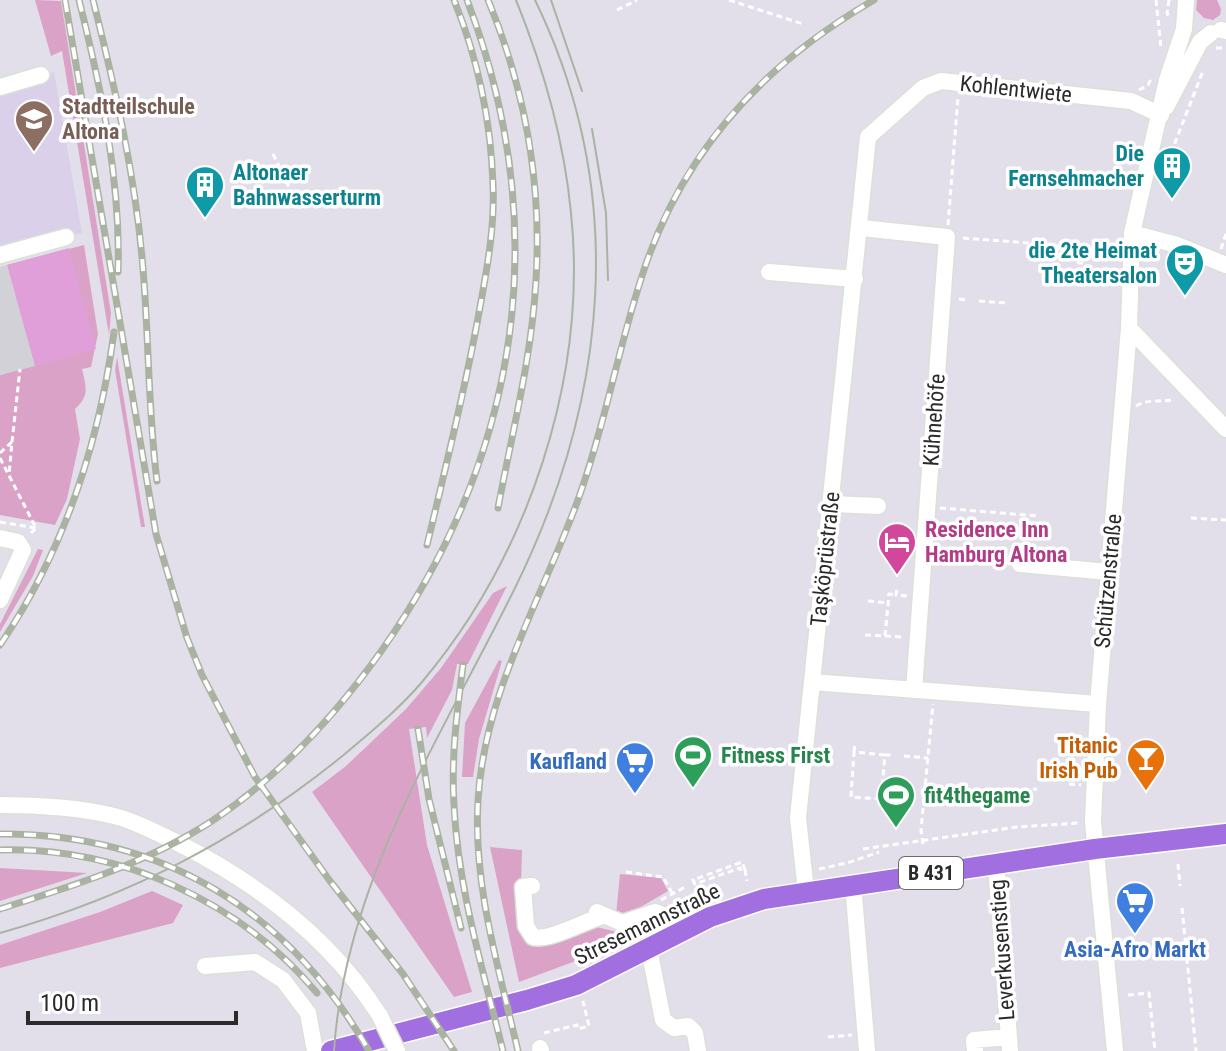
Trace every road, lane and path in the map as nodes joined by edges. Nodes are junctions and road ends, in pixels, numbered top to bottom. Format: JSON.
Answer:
{"nodes":[{"id":1,"x":637,"y":0,"type":"edge"},
{"id":2,"x":729,"y":0,"type":"edge"},
{"id":3,"x":1156,"y":0,"type":"edge"},
{"id":4,"x":1169,"y":0,"type":"edge"},
{"id":5,"x":1186,"y":3,"type":"edge"},
{"id":6,"x":617,"y":10,"type":"dead end"},
{"id":7,"x":1171,"y":22,"type":"dead end"},
{"id":8,"x":803,"y":24,"type":"dead end"},
{"id":9,"x":1221,"y":30,"type":"edge"},
{"id":10,"x":1226,"y":48,"type":"edge"},
{"id":11,"x":1211,"y":50,"type":"dead end"},
{"id":12,"x":1162,"y":59,"type":"dead end"},
{"id":13,"x":1204,"y":69,"type":"dead end"},
{"id":14,"x":41,"y":75,"type":"dead end"},
{"id":15,"x":1160,"y":78,"type":"junction"},
{"id":16,"x":959,"y":83,"type":"junction"},
{"id":17,"x":0,"y":87,"type":"edge"},
{"id":18,"x":1133,"y":95,"type":"junction"},
{"id":19,"x":1161,"y":115,"type":"junction"},
{"id":20,"x":1171,"y":153,"type":"dead end"},
{"id":21,"x":273,"y":154,"type":"dead end"},
{"id":22,"x":298,"y":206,"type":"dead end"},
{"id":23,"x":861,"y":228,"type":"junction"},
{"id":24,"x":1132,"y":233,"type":"junction"},
{"id":25,"x":1226,"y":234,"type":"edge"},
{"id":26,"x":66,"y":237,"type":"dead end"},
{"id":27,"x":947,"y":237,"type":"junction"},
{"id":28,"x":1224,"y":239,"type":"edge"},
{"id":29,"x":0,"y":255,"type":"edge"},
{"id":30,"x":1085,"y":263,"type":"dead end"},
{"id":31,"x":1226,"y":265,"type":"edge"},
{"id":32,"x":769,"y":272,"type":"dead end"},
{"id":33,"x":855,"y":279,"type":"junction"},
{"id":34,"x":979,"y":301,"type":"dead end"},
{"id":35,"x":1007,"y":303,"type":"dead end"},
{"id":36,"x":1129,"y":328,"type":"junction"},
{"id":37,"x":20,"y":369,"type":"dead end"},
{"id":38,"x":1176,"y":398,"type":"dead end"},
{"id":39,"x":1136,"y":406,"type":"dead end"},
{"id":40,"x":1226,"y":429,"type":"edge"},
{"id":41,"x":12,"y":442,"type":"junction"},
{"id":42,"x":0,"y":456,"type":"edge"},
{"id":43,"x":9,"y":475,"type":"junction"},
{"id":44,"x":832,"y":504,"type":"junction"},
{"id":45,"x":878,"y":506,"type":"dead end"},
{"id":46,"x":928,"y":508,"type":"junction"},
{"id":47,"x":1038,"y":516,"type":"dead end"},
{"id":48,"x":1191,"y":518,"type":"dead end"},
{"id":49,"x":1226,"y":520,"type":"edge"},
{"id":50,"x":0,"y":522,"type":"edge"},
{"id":51,"x":36,"y":528,"type":"junction"},
{"id":52,"x":0,"y":538,"type":"edge"},
{"id":53,"x":21,"y":546,"type":"junction"},
{"id":54,"x":1020,"y":564,"type":"dead end"},
{"id":55,"x":1109,"y":572,"type":"junction"},
{"id":56,"x":911,"y":596,"type":"dead end"},
{"id":57,"x":0,"y":600,"type":"edge"},
{"id":58,"x":868,"y":601,"type":"dead end"},
{"id":59,"x":888,"y":603,"type":"junction"},
{"id":60,"x":865,"y":635,"type":"dead end"},
{"id":61,"x":885,"y":636,"type":"junction"},
{"id":62,"x":907,"y":638,"type":"dead end"},
{"id":63,"x":812,"y":682,"type":"junction"},
{"id":64,"x":914,"y":690,"type":"junction"},
{"id":65,"x":934,"y":692,"type":"junction"},
{"id":66,"x":1098,"y":704,"type":"junction"},
{"id":67,"x":855,"y":743,"type":"dead end"},
{"id":68,"x":854,"y":752,"type":"junction"},
{"id":69,"x":885,"y":755,"type":"junction"},
{"id":70,"x":891,"y":755,"type":"dead end"},
{"id":71,"x":904,"y":756,"type":"dead end"},
{"id":72,"x":928,"y":758,"type":"junction"},
{"id":73,"x":1037,"y":789,"type":"dead end"},
{"id":74,"x":866,"y":798,"type":"junction"},
{"id":75,"x":924,"y":803,"type":"junction"},
{"id":76,"x":0,"y":805,"type":"edge"},
{"id":77,"x":866,"y":806,"type":"dead end"},
{"id":78,"x":1082,"y":823,"type":"dead end"},
{"id":79,"x":1028,"y":826,"type":"junction"},
{"id":80,"x":1017,"y":830,"type":"dead end"},
{"id":81,"x":1226,"y":834,"type":"edge"},
{"id":82,"x":923,"y":842,"type":"junction"},
{"id":83,"x":863,"y":849,"type":"dead end"},
{"id":84,"x":1095,"y":849,"type":"junction"},
{"id":85,"x":879,"y":852,"type":"dead end"},
{"id":86,"x":996,"y":863,"type":"junction"},
{"id":87,"x":1178,"y":864,"type":"dead end"},
{"id":88,"x":842,"y":865,"type":"dead end"},
{"id":89,"x":745,"y":870,"type":"junction"},
{"id":90,"x":626,"y":872,"type":"dead end"},
{"id":91,"x":747,"y":881,"type":"dead end"},
{"id":92,"x":853,"y":884,"type":"junction"},
{"id":93,"x":532,"y":886,"type":"dead end"},
{"id":94,"x":687,"y":886,"type":"dead end"},
{"id":95,"x":1180,"y":886,"type":"dead end"},
{"id":96,"x":806,"y":891,"type":"junction"},
{"id":97,"x":672,"y":893,"type":"junction"},
{"id":98,"x":1182,"y":908,"type":"dead end"},
{"id":99,"x":646,"y":913,"type":"junction"},
{"id":100,"x":691,"y":926,"type":"junction"},
{"id":101,"x":649,"y":949,"type":"junction"},
{"id":102,"x":205,"y":966,"type":"dead end"},
{"id":103,"x":1128,"y":995,"type":"dead end"},
{"id":104,"x":582,"y":998,"type":"dead end"},
{"id":105,"x":854,"y":1035,"type":"dead end"},
{"id":106,"x":828,"y":1037,"type":"dead end"},
{"id":107,"x":542,"y":1044,"type":"edge"},
{"id":108,"x":1009,"y":1044,"type":"edge"},
{"id":109,"x":315,"y":1051,"type":"edge"},
{"id":110,"x":331,"y":1051,"type":"edge"},
{"id":111,"x":397,"y":1051,"type":"edge"},
{"id":112,"x":698,"y":1051,"type":"edge"},
{"id":113,"x":867,"y":1051,"type":"edge"},
{"id":114,"x":975,"y":1051,"type":"edge"},
{"id":115,"x":1115,"y":1051,"type":"edge"},
{"id":116,"x":1155,"y":1051,"type":"edge"},
{"id":117,"x":1196,"y":1051,"type":"edge"}],
"edges":[{"from":1,"to":6,"type":"path"},
{"from":2,"to":8,"type":"path"},
{"from":3,"to":12,"type":"path"},
{"from":4,"to":7,"type":"path"},
{"from":5,"to":9,"type":"street"},
{"from":5,"to":15,"type":"street","name":"Schützenstraße"},
{"from":9,"to":19,"type":"street","name":"Schützenstraße"},
{"from":10,"to":11,"type":"path"},
{"from":13,"to":20,"type":"path"},
{"from":14,"to":17,"type":"street"},
{"from":15,"to":18,"type":"path"},
{"from":15,"to":18,"type":"street"},
{"from":15,"to":19,"type":"street","name":"Schützenstraße"},
{"from":16,"to":18,"type":"street","name":"Kohlentwiete"},
{"from":16,"to":23,"type":"street","name":"Kohlentwiete"},
{"from":16,"to":27,"type":"path"},
{"from":18,"to":19,"type":"street","name":"Kohlentwiete"},
{"from":19,"to":24,"type":"street","name":"Schützenstraße"},
{"from":21,"to":22,"type":"path"},
{"from":23,"to":27,"type":"street"},
{"from":23,"to":33,"type":"street","name":"Taşköprüstraße"},
{"from":24,"to":31,"type":"street"},
{"from":24,"to":36,"type":"street","name":"Schützenstraße"},
{"from":25,"to":28,"type":"path"},
{"from":26,"to":29,"type":"street"},
{"from":27,"to":30,"type":"path"},
{"from":27,"to":46,"type":"street","name":"Kühnehöfe"},
{"from":32,"to":33,"type":"street"},
{"from":33,"to":44,"type":"street","name":"Taşköprüstraße"},
{"from":34,"to":35,"type":"path"},
{"from":36,"to":40,"type":"street"},
{"from":36,"to":55,"type":"street","name":"Schützenstraße"},
{"from":37,"to":41,"type":"path"},
{"from":38,"to":39,"type":"path"},
{"from":41,"to":42,"type":"path"},
{"from":41,"to":43,"type":"path"},
{"from":42,"to":43,"type":"path"},
{"from":43,"to":51,"type":"path"},
{"from":44,"to":45,"type":"street"},
{"from":44,"to":63,"type":"street","name":"Taşköprüstraße"},
{"from":46,"to":47,"type":"path"},
{"from":46,"to":64,"type":"street","name":"Kühnehöfe"},
{"from":48,"to":49,"type":"path"},
{"from":50,"to":51,"type":"path"},
{"from":51,"to":53,"type":"path"},
{"from":52,"to":53,"type":"street"},
{"from":53,"to":57,"type":"street"},
{"from":54,"to":55,"type":"street"},
{"from":55,"to":66,"type":"street","name":"Schützenstraße"},
{"from":56,"to":59,"type":"path"},
{"from":58,"to":59,"type":"path"},
{"from":59,"to":61,"type":"path"},
{"from":60,"to":61,"type":"path"},
{"from":61,"to":62,"type":"path"},
{"from":63,"to":64,"type":"street"},
{"from":63,"to":96,"type":"street","name":"Taşköprüstraße"},
{"from":64,"to":65,"type":"street"},
{"from":65,"to":66,"type":"street"},
{"from":65,"to":72,"type":"path"},
{"from":66,"to":84,"type":"street","name":"Schützenstraße"},
{"from":67,"to":68,"type":"path"},
{"from":68,"to":69,"type":"path"},
{"from":68,"to":74,"type":"path"},
{"from":69,"to":70,"type":"path"},
{"from":69,"to":74,"type":"path"},
{"from":71,"to":72,"type":"path"},
{"from":72,"to":75,"type":"path"},
{"from":73,"to":75,"type":"path"},
{"from":74,"to":77,"type":"path"},
{"from":75,"to":82,"type":"path"},
{"from":76,"to":111,"type":"street","bridge":true},
{"from":78,"to":79,"type":"path"},
{"from":79,"to":80,"type":"path"},
{"from":79,"to":82,"type":"path"},
{"from":81,"to":84,"type":"main road","name":"Stresemannstraße","number":"B 431"},
{"from":82,"to":83,"type":"path"},
{"from":84,"to":86,"type":"main road","name":"Stresemannstraße","number":"B 431"},
{"from":84,"to":115,"type":"street","name":"Schützenstraße"},
{"from":85,"to":88,"type":"path"},
{"from":86,"to":92,"type":"main road","name":"Stresemannstraße","number":"B 431"},
{"from":86,"to":108,"type":"street","name":"Leverkusenstieg"},
{"from":87,"to":95,"type":"path"},
{"from":89,"to":89,"type":"path"},
{"from":89,"to":91,"type":"path"},
{"from":90,"to":97,"type":"path"},
{"from":92,"to":96,"type":"main road","name":"Stresemannstraße","number":"B 431"},
{"from":92,"to":113,"type":"street"},
{"from":93,"to":99,"type":"street"},
{"from":94,"to":97,"type":"path"},
{"from":96,"to":100,"type":"main road","name":"Stresemannstraße","number":"B 431"},
{"from":97,"to":99,"type":"path"},
{"from":98,"to":117,"type":"path"},
{"from":99,"to":100,"type":"street"},
{"from":100,"to":101,"type":"main road","name":"Stresemannstraße","number":"B 431"},
{"from":101,"to":110,"type":"main road","name":"Stresemannstraße","number":"B 431"},
{"from":101,"to":112,"type":"street"},
{"from":102,"to":109,"type":"street"},
{"from":103,"to":116,"type":"path"},
{"from":104,"to":107,"type":"path"},
{"from":105,"to":106,"type":"path"},
{"from":108,"to":114,"type":"street","name":"Leverkusenstieg"}]}
